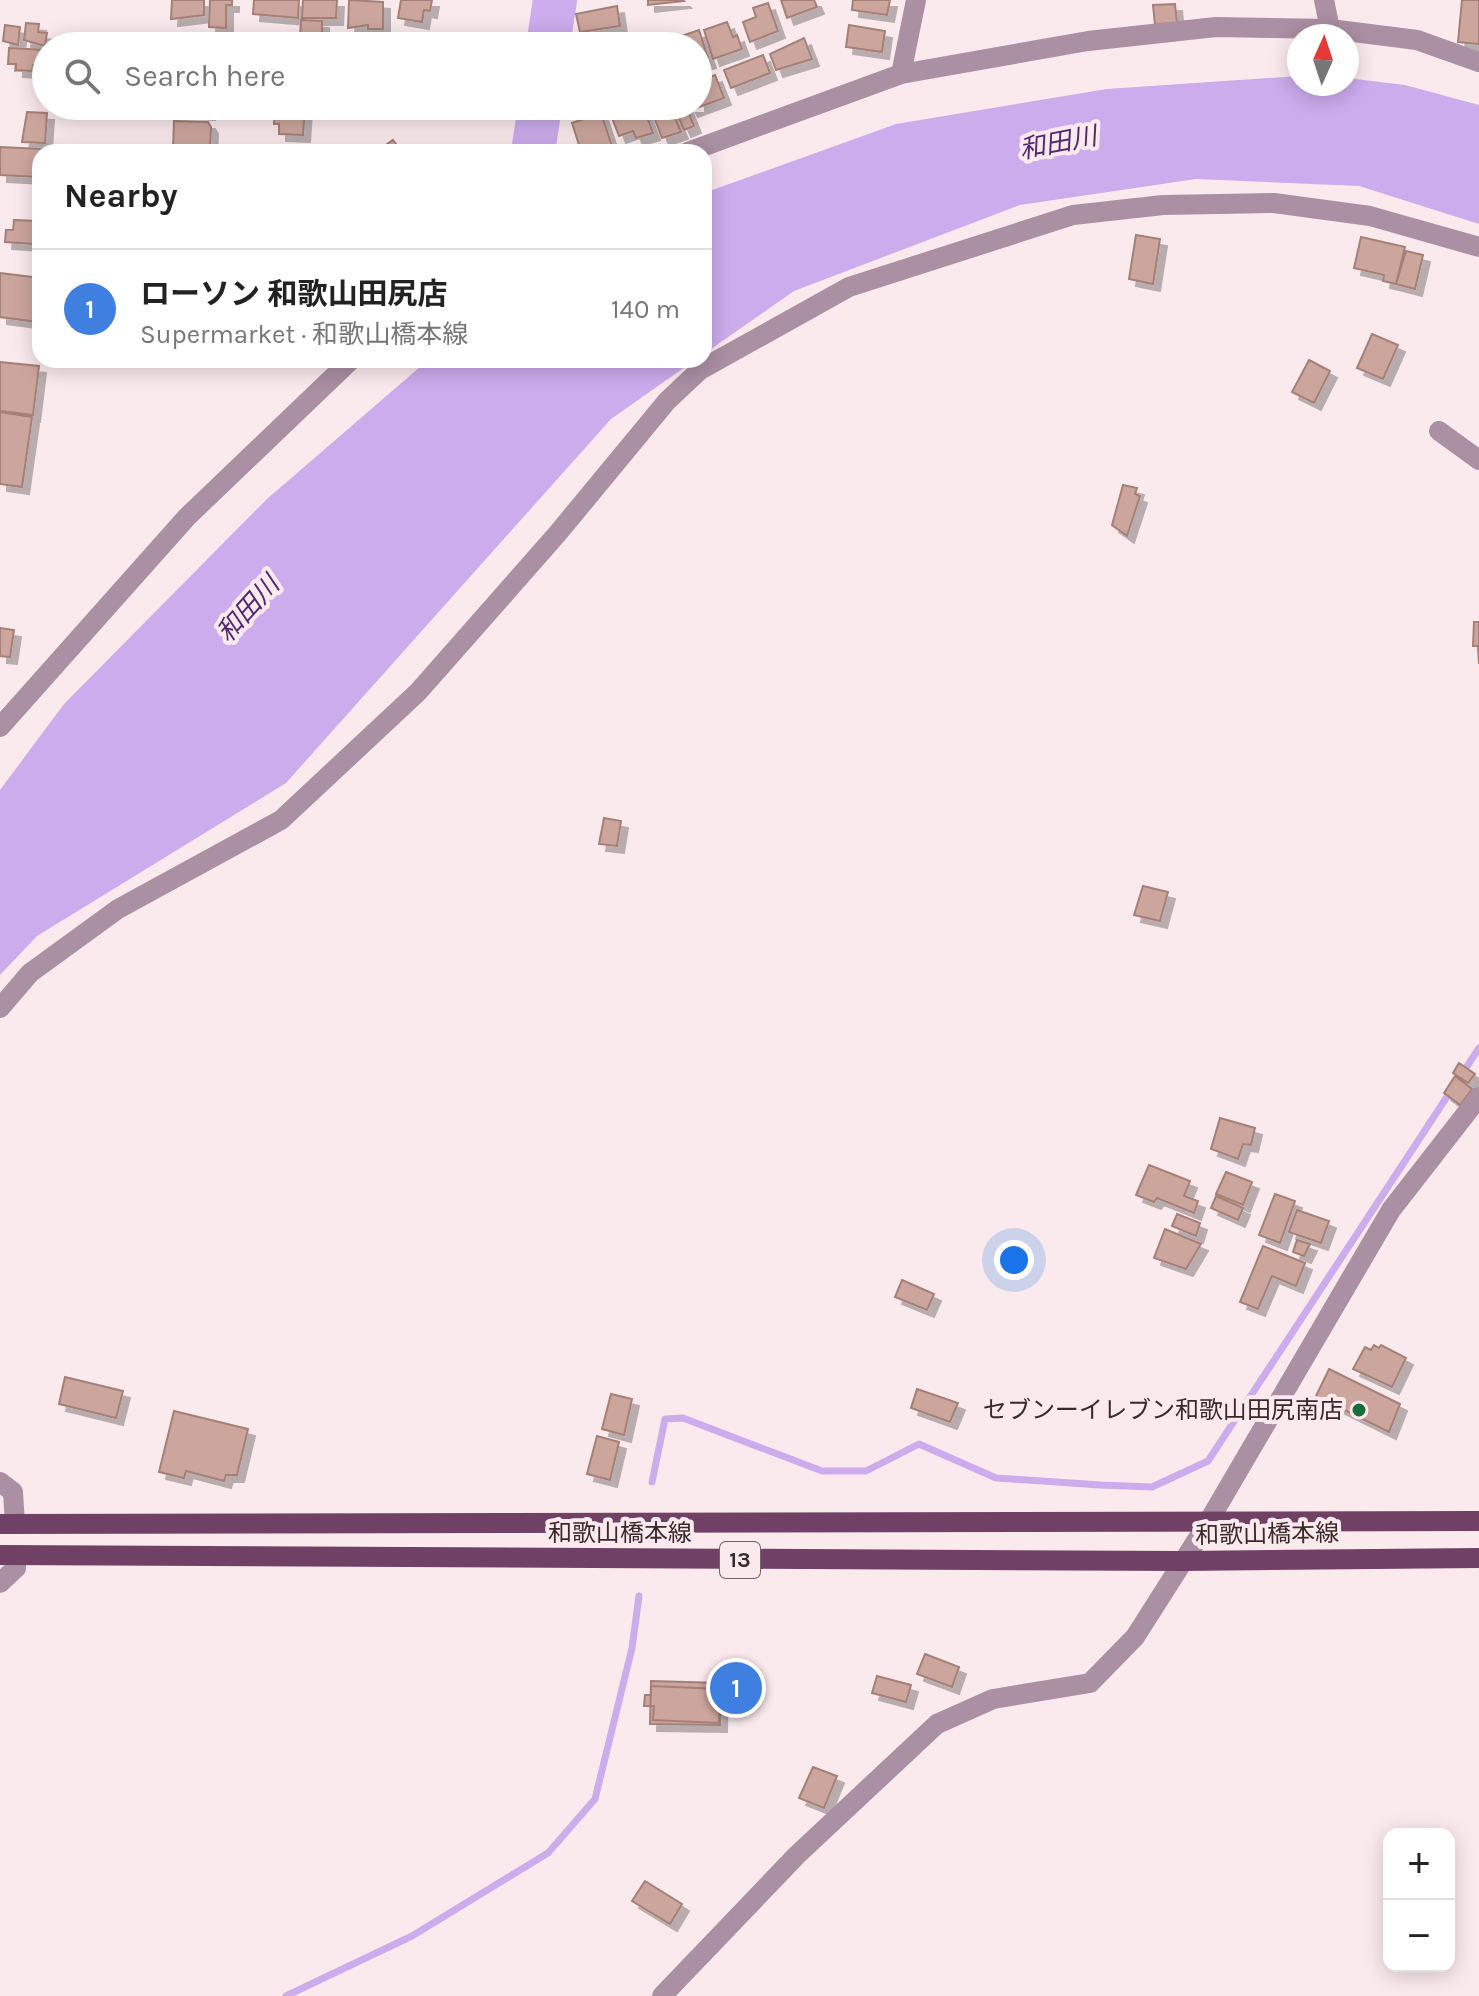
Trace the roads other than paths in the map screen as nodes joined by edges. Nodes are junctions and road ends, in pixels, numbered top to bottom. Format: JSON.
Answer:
{"nodes":[{"id":1,"x":916,"y":0,"type":"edge"},
{"id":2,"x":1324,"y":0,"type":"edge"},
{"id":3,"x":1329,"y":24,"type":"edge"},
{"id":4,"x":1287,"y":29,"type":"edge"},
{"id":5,"x":1359,"y":33,"type":"edge"},
{"id":6,"x":1479,"y":62,"type":"edge"},
{"id":7,"x":901,"y":74,"type":"junction"},
{"id":8,"x":710,"y":144,"type":"edge"},
{"id":9,"x":1479,"y":247,"type":"edge"},
{"id":10,"x":712,"y":363,"type":"edge"},
{"id":11,"x":343,"y":368,"type":"edge"},
{"id":12,"x":704,"y":368,"type":"edge"},
{"id":13,"x":1439,"y":431,"type":"dead end"},
{"id":14,"x":1479,"y":460,"type":"edge"},
{"id":15,"x":0,"y":727,"type":"edge"},
{"id":16,"x":0,"y":1008,"type":"edge"},
{"id":17,"x":1479,"y":1097,"type":"edge"},
{"id":18,"x":0,"y":1482,"type":"edge"},
{"id":19,"x":1479,"y":1521,"type":"edge"},
{"id":20,"x":8,"y":1524,"type":"edge"},
{"id":21,"x":1207,"y":1524,"type":"junction"},
{"id":22,"x":8,"y":1555,"type":"edge"},
{"id":23,"x":1479,"y":1558,"type":"edge"},
{"id":24,"x":1182,"y":1561,"type":"junction"},
{"id":25,"x":0,"y":1583,"type":"edge"},
{"id":26,"x":662,"y":1996,"type":"edge"}],
"edges":[{"from":1,"to":7,"type":"street"},
{"from":2,"to":3,"type":"street"},
{"from":4,"to":7,"type":"street"},
{"from":5,"to":6,"type":"street"},
{"from":7,"to":8,"type":"street"},
{"from":9,"to":10,"type":"street"},
{"from":11,"to":15,"type":"street"},
{"from":12,"to":16,"type":"street"},
{"from":13,"to":14,"type":"street"},
{"from":17,"to":21,"type":"street"},
{"from":18,"to":20,"type":"street"},
{"from":19,"to":21,"type":"main road","name":"和歌山橋本線","number":"13"},
{"from":20,"to":21,"type":"main road","name":"和歌山橋本線","number":"13"},
{"from":21,"to":24,"type":"street"},
{"from":22,"to":24,"type":"main road","name":"和歌山橋本線","number":"13"},
{"from":22,"to":25,"type":"street"},
{"from":23,"to":24,"type":"main road","name":"和歌山橋本線","number":"13"},
{"from":24,"to":26,"type":"street"}]}
